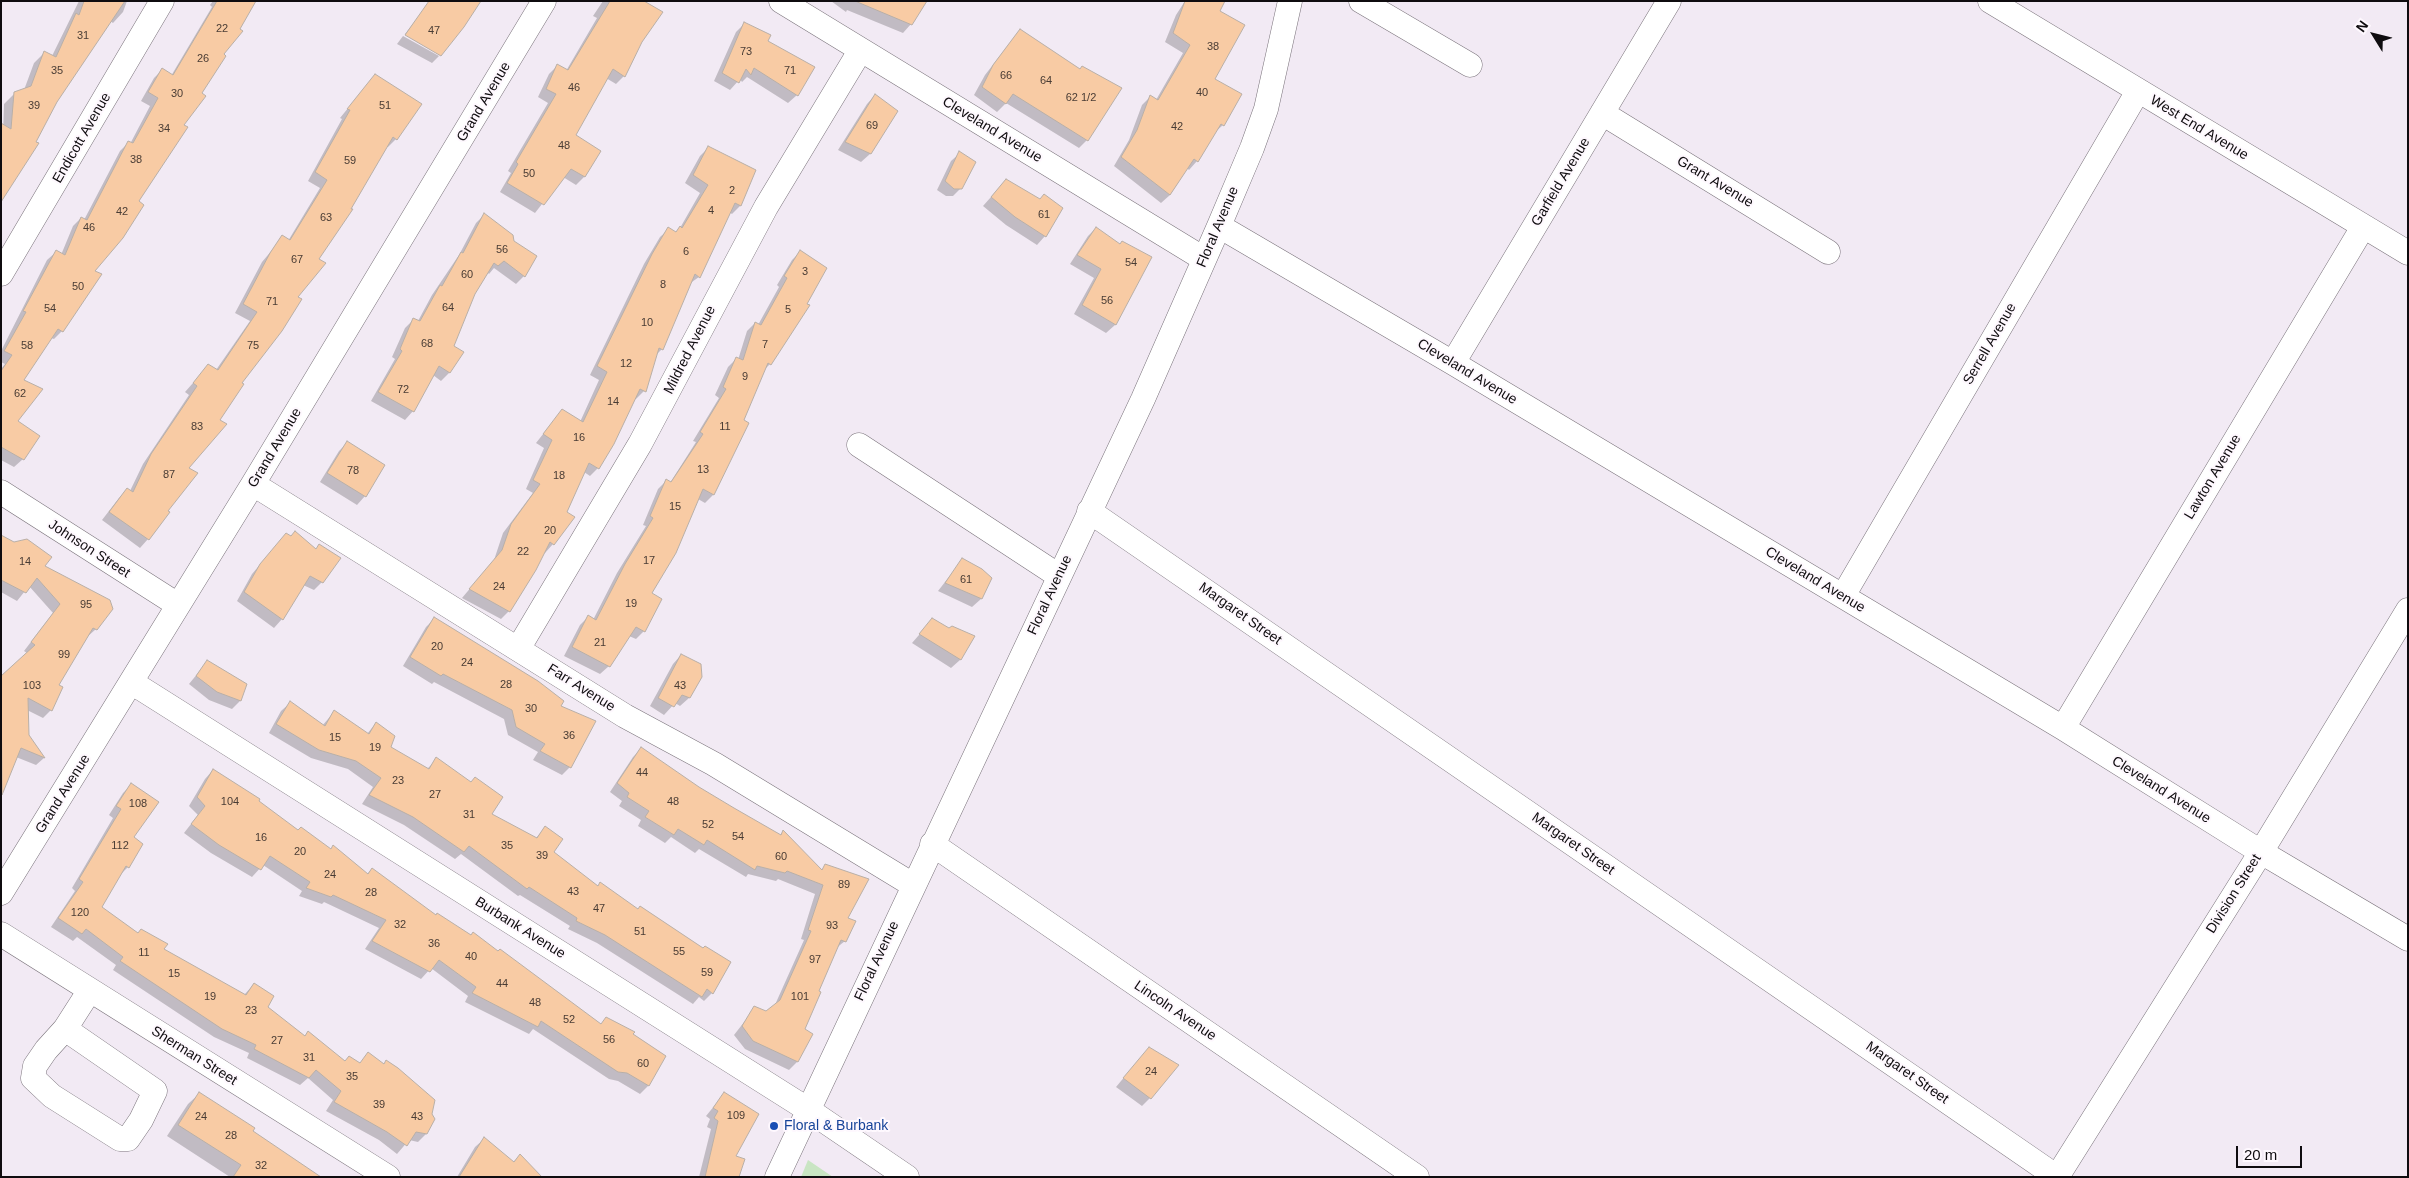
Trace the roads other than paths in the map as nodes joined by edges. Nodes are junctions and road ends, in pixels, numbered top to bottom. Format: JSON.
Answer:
{"nodes":[{"id":1,"x":162,"y":1,"type":"edge"},
{"id":2,"x":544,"y":1,"type":"edge"},
{"id":3,"x":780,"y":1,"type":"edge"},
{"id":4,"x":1290,"y":1,"type":"edge"},
{"id":5,"x":1361,"y":1,"type":"edge"},
{"id":6,"x":1669,"y":1,"type":"edge"},
{"id":7,"x":1990,"y":1,"type":"edge"},
{"id":8,"x":860,"y":51,"type":"junction"},
{"id":9,"x":1470,"y":65,"type":"dead end"},
{"id":10,"x":2138,"y":91,"type":"junction"},
{"id":11,"x":1602,"y":113,"type":"junction"},
{"id":12,"x":1218,"y":226,"type":"junction"},
{"id":13,"x":2363,"y":227,"type":"junction"},
{"id":14,"x":1828,"y":252,"type":"dead end"},
{"id":15,"x":2408,"y":254,"type":"edge"},
{"id":16,"x":1204,"y":259,"type":"junction"},
{"id":17,"x":1,"y":274,"type":"edge"},
{"id":18,"x":1453,"y":363,"type":"junction"},
{"id":19,"x":859,"y":444,"type":"dead end"},
{"id":20,"x":253,"y":484,"type":"junction"},
{"id":21,"x":1,"y":492,"type":"edge"},
{"id":22,"x":1089,"y":512,"type":"junction"},
{"id":23,"x":1058,"y":576,"type":"junction"},
{"id":24,"x":1842,"y":596,"type":"junction"},
{"id":25,"x":178,"y":605,"type":"junction"},
{"id":26,"x":2408,"y":610,"type":"edge"},
{"id":27,"x":518,"y":649,"type":"junction"},
{"id":28,"x":131,"y":682,"type":"junction"},
{"id":29,"x":2063,"y":728,"type":"junction"},
{"id":30,"x":932,"y":844,"type":"junction"},
{"id":31,"x":2261,"y":852,"type":"junction"},
{"id":32,"x":913,"y":886,"type":"junction"},
{"id":33,"x":1,"y":893,"type":"edge"},
{"id":34,"x":1,"y":934,"type":"edge"},
{"id":35,"x":2408,"y":939,"type":"edge"},
{"id":36,"x":90,"y":990,"type":"junction"},
{"id":37,"x":65,"y":1029,"type":"junction"},
{"id":38,"x":807,"y":1109,"type":"junction"},
{"id":39,"x":388,"y":1177,"type":"edge"},
{"id":40,"x":777,"y":1177,"type":"edge"},
{"id":41,"x":907,"y":1177,"type":"edge"},
{"id":42,"x":1417,"y":1177,"type":"edge"},
{"id":43,"x":2057,"y":1177,"type":"edge"}],
"edges":[{"from":1,"to":17,"type":"street","name":"Endicott Avenue"},
{"from":2,"to":20,"type":"street","name":"Grand Avenue"},
{"from":3,"to":8,"type":"street","name":"Cleveland Avenue"},
{"from":4,"to":12,"type":"street","name":"Floral Avenue"},
{"from":5,"to":9,"type":"street"},
{"from":6,"to":11,"type":"street","name":"Garfield Avenue"},
{"from":7,"to":10,"type":"street","name":"West End Avenue"},
{"from":8,"to":16,"type":"street","name":"Cleveland Avenue"},
{"from":8,"to":27,"type":"street","name":"Mildred Avenue"},
{"from":10,"to":13,"type":"street","name":"West End Avenue"},
{"from":10,"to":24,"type":"street","name":"Serrell Avenue"},
{"from":11,"to":14,"type":"street","name":"Grant Avenue"},
{"from":11,"to":18,"type":"street","name":"Garfield Avenue"},
{"from":12,"to":16,"type":"street","name":"Floral Avenue"},
{"from":12,"to":18,"type":"street","name":"Cleveland Avenue"},
{"from":13,"to":15,"type":"street","name":"West End Avenue"},
{"from":13,"to":29,"type":"street","name":"Lawton Avenue"},
{"from":16,"to":22,"type":"street","name":"Floral Avenue"},
{"from":18,"to":24,"type":"street","name":"Cleveland Avenue"},
{"from":19,"to":23,"type":"street"},
{"from":20,"to":25,"type":"street","name":"Grand Avenue"},
{"from":20,"to":27,"type":"street","name":"Farr Avenue"},
{"from":21,"to":25,"type":"street","name":"Johnson Street"},
{"from":22,"to":23,"type":"street","name":"Floral Avenue"},
{"from":22,"to":43,"type":"street","name":"Margaret Street"},
{"from":23,"to":30,"type":"street","name":"Floral Avenue"},
{"from":24,"to":29,"type":"street","name":"Cleveland Avenue"},
{"from":25,"to":28,"type":"street","name":"Grand Avenue"},
{"from":26,"to":31,"type":"street","name":"Division Street"},
{"from":27,"to":32,"type":"street","name":"Farr Avenue"},
{"from":28,"to":33,"type":"street","name":"Grand Avenue"},
{"from":28,"to":38,"type":"street","name":"Burbank Avenue"},
{"from":29,"to":31,"type":"street","name":"Cleveland Avenue"},
{"from":30,"to":32,"type":"street","name":"Floral Avenue"},
{"from":30,"to":42,"type":"street","name":"Lincoln Avenue"},
{"from":31,"to":35,"type":"street","name":"Cleveland Avenue"},
{"from":31,"to":43,"type":"street","name":"Division Street"},
{"from":32,"to":38,"type":"street","name":"Floral Avenue"},
{"from":34,"to":36,"type":"street","name":"Sherman Street"},
{"from":36,"to":37,"type":"street"},
{"from":36,"to":39,"type":"street","name":"Sherman Street"},
{"from":37,"to":37,"type":"street"},
{"from":38,"to":40,"type":"street","name":"Floral Avenue"},
{"from":38,"to":41,"type":"street","name":"Burbank Avenue"}]}
